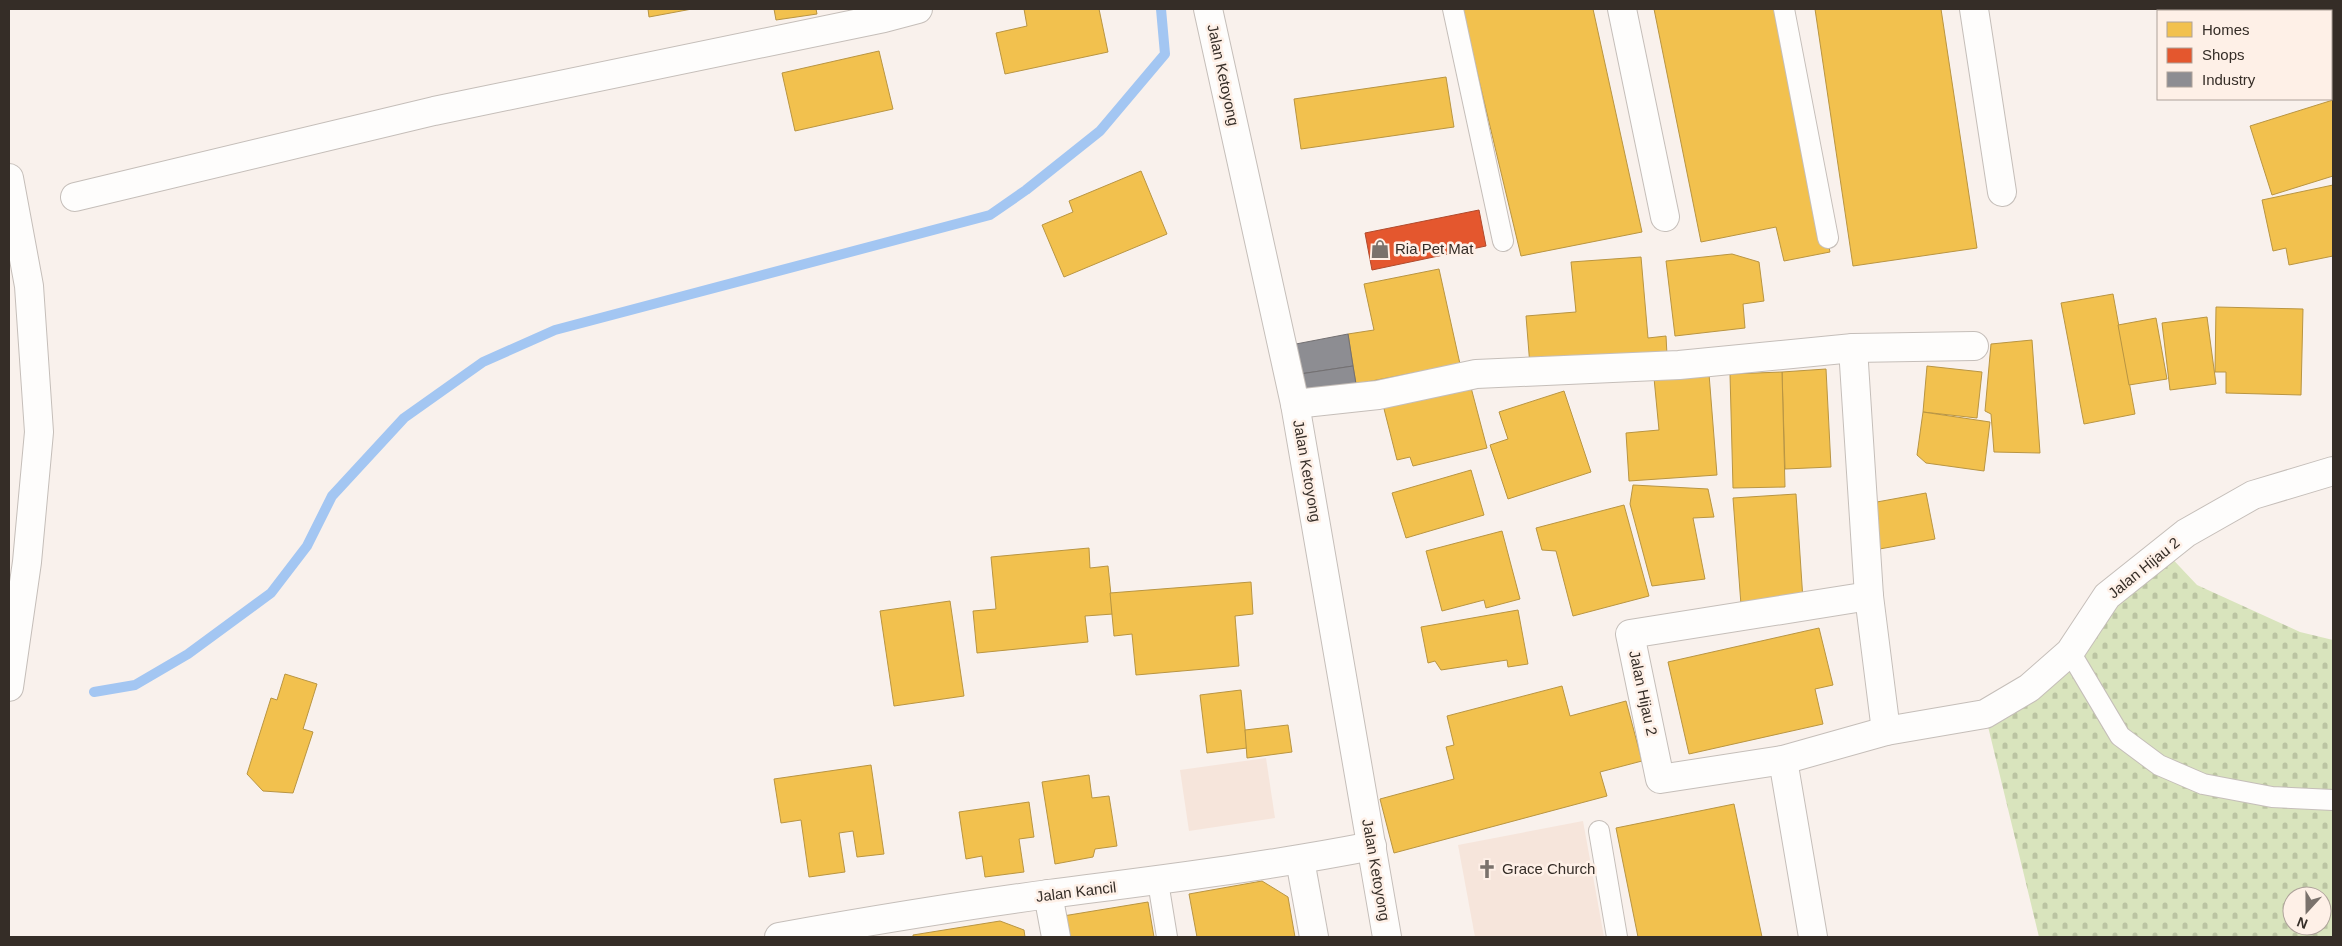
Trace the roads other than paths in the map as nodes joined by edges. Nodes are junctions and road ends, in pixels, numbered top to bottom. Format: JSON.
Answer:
{"nodes":[{"id":1,"x":918,"y":9,"type":"edge"},
{"id":2,"x":1208,"y":9,"type":"edge"},
{"id":3,"x":1453,"y":9,"type":"edge"},
{"id":4,"x":1622,"y":9,"type":"edge"},
{"id":5,"x":1784,"y":9,"type":"edge"},
{"id":6,"x":1974,"y":9,"type":"edge"},
{"id":7,"x":9,"y":178,"type":"edge"},
{"id":8,"x":2002,"y":192,"type":"dead end"},
{"id":9,"x":75,"y":197,"type":"dead end"},
{"id":10,"x":1666,"y":218,"type":"dead end"},
{"id":11,"x":1828,"y":238,"type":"dead end"},
{"id":12,"x":1503,"y":241,"type":"dead end"},
{"id":13,"x":1974,"y":346,"type":"dead end"},
{"id":14,"x":1853,"y":348,"type":"junction"},
{"id":15,"x":1296,"y":404,"type":"junction"},
{"id":16,"x":2333,"y":471,"type":"edge"},
{"id":17,"x":1869,"y":596,"type":"junction"},
{"id":18,"x":2070,"y":652,"type":"junction"},
{"id":19,"x":9,"y":687,"type":"edge"},
{"id":20,"x":1886,"y":731,"type":"junction"},
{"id":21,"x":1783,"y":760,"type":"junction"},
{"id":22,"x":2333,"y":800,"type":"edge"},
{"id":23,"x":1599,"y":831,"type":"dead end"},
{"id":24,"x":1372,"y":846,"type":"junction"},
{"id":25,"x":1300,"y":860,"type":"junction"},
{"id":26,"x":1158,"y":882,"type":"junction"},
{"id":27,"x":1048,"y":894,"type":"junction"},
{"id":28,"x":795,"y":936,"type":"edge"},
{"id":29,"x":1056,"y":937,"type":"edge"},
{"id":30,"x":1167,"y":937,"type":"edge"},
{"id":31,"x":1314,"y":937,"type":"edge"},
{"id":32,"x":1387,"y":937,"type":"edge"},
{"id":33,"x":1617,"y":937,"type":"edge"},
{"id":34,"x":1814,"y":937,"type":"edge"}],
"edges":[{"from":1,"to":9,"type":"street"},
{"from":2,"to":15,"type":"street","name":"Jalan Ketoyong"},
{"from":3,"to":12,"type":"lane"},
{"from":4,"to":10,"type":"street"},
{"from":5,"to":11,"type":"lane"},
{"from":6,"to":8,"type":"street"},
{"from":7,"to":19,"type":"street"},
{"from":13,"to":14,"type":"street"},
{"from":14,"to":15,"type":"street"},
{"from":14,"to":17,"type":"street"},
{"from":15,"to":24,"type":"street","name":"Jalan Ketoyong"},
{"from":16,"to":18,"type":"street","name":"Jalan Hijau 2"},
{"from":17,"to":20,"type":"street"},
{"from":17,"to":21,"type":"street","name":"Jalan Hijau 2"},
{"from":18,"to":20,"type":"street","name":"Jalan Hijau 2"},
{"from":18,"to":22,"type":"lane"},
{"from":20,"to":21,"type":"street","name":"Jalan Hijau 2"},
{"from":21,"to":34,"type":"street"},
{"from":23,"to":33,"type":"lane"},
{"from":24,"to":25,"type":"street","name":"Jalan Kancil"},
{"from":24,"to":32,"type":"street","name":"Jalan Ketoyong"},
{"from":25,"to":26,"type":"street","name":"Jalan Kancil"},
{"from":25,"to":31,"type":"street"},
{"from":26,"to":27,"type":"street","name":"Jalan Kancil"},
{"from":26,"to":30,"type":"lane"},
{"from":27,"to":28,"type":"street","name":"Jalan Kancil"},
{"from":27,"to":29,"type":"street"}]}
